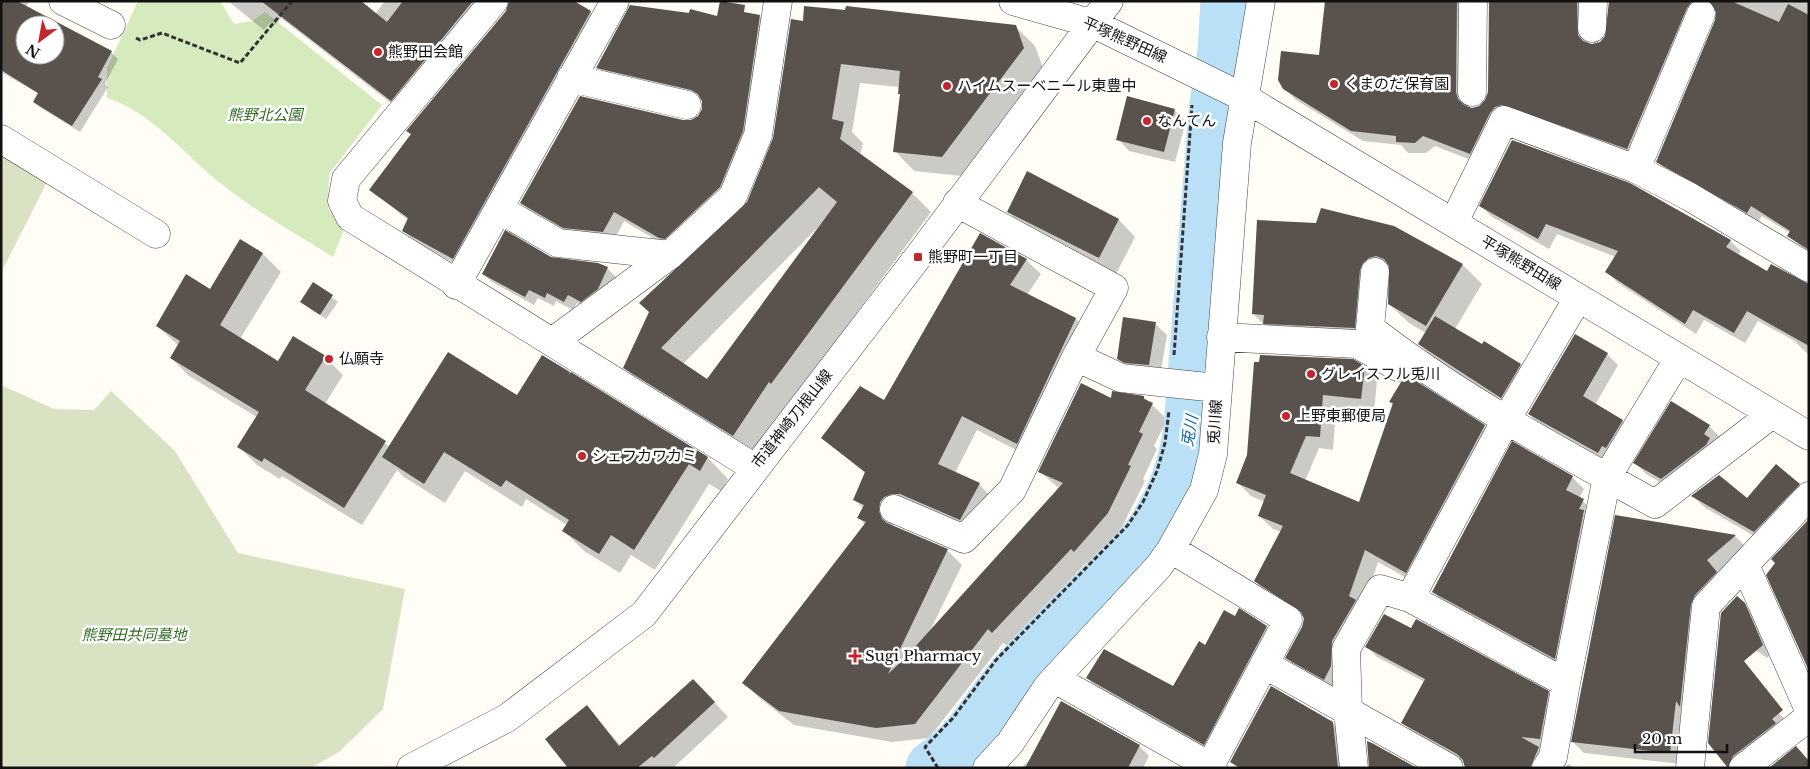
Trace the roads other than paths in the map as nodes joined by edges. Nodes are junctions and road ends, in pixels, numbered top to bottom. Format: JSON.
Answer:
{"nodes":[{"id":1,"x":63,"y":1,"type":"edge"},
{"id":2,"x":494,"y":1,"type":"edge"},
{"id":3,"x":615,"y":1,"type":"edge"},
{"id":4,"x":778,"y":1,"type":"edge"},
{"id":5,"x":1109,"y":1,"type":"edge"},
{"id":6,"x":1261,"y":1,"type":"edge"},
{"id":7,"x":1473,"y":1,"type":"edge"},
{"id":8,"x":1593,"y":1,"type":"edge"},
{"id":9,"x":1020,"y":2,"type":"edge"},
{"id":10,"x":1701,"y":14,"type":"dead end"},
{"id":11,"x":1094,"y":24,"type":"junction"},
{"id":12,"x":111,"y":25,"type":"road end"},
{"id":13,"x":1592,"y":28,"type":"dead end"},
{"id":14,"x":571,"y":78,"type":"junction"},
{"id":15,"x":1472,"y":92,"type":"dead end"},
{"id":16,"x":1239,"y":95,"type":"junction"},
{"id":17,"x":687,"y":105,"type":"dead end"},
{"id":18,"x":1,"y":139,"type":"edge"},
{"id":19,"x":1636,"y":169,"type":"junction"},
{"id":20,"x":958,"y":203,"type":"junction"},
{"id":21,"x":499,"y":209,"type":"junction"},
{"id":22,"x":1454,"y":222,"type":"junction"},
{"id":23,"x":156,"y":234,"type":"dead end"},
{"id":24,"x":670,"y":255,"type":"junction"},
{"id":25,"x":1809,"y":268,"type":"edge"},
{"id":26,"x":1375,"y":272,"type":"dead end"},
{"id":27,"x":456,"y":285,"type":"junction"},
{"id":28,"x":1578,"y":298,"type":"junction"},
{"id":29,"x":1221,"y":338,"type":"junction"},
{"id":30,"x":552,"y":342,"type":"junction"},
{"id":31,"x":1076,"y":357,"type":"junction"},
{"id":32,"x":1679,"y":358,"type":"junction"},
{"id":33,"x":1404,"y":363,"type":"junction"},
{"id":34,"x":1193,"y":386,"type":"junction"},
{"id":35,"x":1772,"y":414,"type":"junction"},
{"id":36,"x":1506,"y":420,"type":"junction"},
{"id":37,"x":1806,"y":428,"type":"edge"},
{"id":38,"x":755,"y":468,"type":"junction"},
{"id":39,"x":1607,"y":477,"type":"junction"},
{"id":40,"x":1809,"y":496,"type":"edge"},
{"id":41,"x":894,"y":509,"type":"dead end"},
{"id":42,"x":1171,"y":549,"type":"junction"},
{"id":43,"x":1745,"y":565,"type":"junction"},
{"id":44,"x":1410,"y":598,"type":"junction"},
{"id":45,"x":1264,"y":664,"type":"junction"},
{"id":46,"x":1055,"y":679,"type":"junction"},
{"id":47,"x":1566,"y":683,"type":"junction"},
{"id":48,"x":1809,"y":710,"type":"edge"},
{"id":49,"x":1348,"y":711,"type":"junction"},
{"id":50,"x":1809,"y":717,"type":"edge"},
{"id":51,"x":1212,"y":767,"type":"edge"},
{"id":52,"x":411,"y":768,"type":"edge"},
{"id":53,"x":987,"y":768,"type":"edge"},
{"id":54,"x":1354,"y":768,"type":"edge"},
{"id":55,"x":1449,"y":768,"type":"edge"},
{"id":56,"x":1546,"y":768,"type":"edge"},
{"id":57,"x":1690,"y":768,"type":"edge"},
{"id":58,"x":1743,"y":768,"type":"edge"}],
"edges":[{"from":1,"to":12,"type":"street"},
{"from":2,"to":27,"type":"street"},
{"from":3,"to":14,"type":"street"},
{"from":4,"to":24,"type":"street"},
{"from":5,"to":11,"type":"street","name":"市道神崎刀根山線"},
{"from":6,"to":16,"type":"street","name":"兎川線"},
{"from":7,"to":15,"type":"street"},
{"from":8,"to":13,"type":"street"},
{"from":9,"to":11,"type":"street","name":"平塚熊野田線"},
{"from":10,"to":19,"type":"street"},
{"from":11,"to":16,"type":"street","name":"平塚熊野田線"},
{"from":11,"to":20,"type":"street","name":"市道神崎刀根山線"},
{"from":14,"to":17,"type":"street"},
{"from":14,"to":21,"type":"street"},
{"from":16,"to":22,"type":"street","name":"平塚熊野田線"},
{"from":16,"to":29,"type":"street","name":"兎川線"},
{"from":18,"to":23,"type":"street"},
{"from":19,"to":22,"type":"street"},
{"from":19,"to":25,"type":"street"},
{"from":20,"to":31,"type":"street"},
{"from":20,"to":38,"type":"street","name":"市道神崎刀根山線"},
{"from":21,"to":24,"type":"street"},
{"from":21,"to":27,"type":"street"},
{"from":22,"to":28,"type":"street","name":"平塚熊野田線"},
{"from":24,"to":30,"type":"street"},
{"from":26,"to":33,"type":"street"},
{"from":27,"to":30,"type":"street"},
{"from":28,"to":32,"type":"street","name":"平塚熊野田線"},
{"from":28,"to":36,"type":"street"},
{"from":29,"to":33,"type":"street"},
{"from":29,"to":34,"type":"street","name":"兎川線"},
{"from":30,"to":38,"type":"street"},
{"from":31,"to":34,"type":"street"},
{"from":31,"to":41,"type":"street"},
{"from":32,"to":35,"type":"street","name":"平塚熊野田線"},
{"from":32,"to":39,"type":"street"},
{"from":33,"to":36,"type":"street"},
{"from":34,"to":42,"type":"street","name":"兎川線"},
{"from":35,"to":37,"type":"street","name":"平塚熊野田線"},
{"from":35,"to":39,"type":"street"},
{"from":36,"to":39,"type":"street"},
{"from":36,"to":44,"type":"street"},
{"from":38,"to":52,"type":"street","name":"市道神崎刀根山線"},
{"from":39,"to":47,"type":"street"},
{"from":40,"to":43,"type":"street"},
{"from":42,"to":45,"type":"street"},
{"from":42,"to":46,"type":"street","name":"兎川線"},
{"from":43,"to":48,"type":"street"},
{"from":43,"to":57,"type":"street"},
{"from":44,"to":47,"type":"street"},
{"from":44,"to":49,"type":"street"},
{"from":45,"to":49,"type":"street"},
{"from":45,"to":51,"type":"street"},
{"from":46,"to":51,"type":"street"},
{"from":46,"to":53,"type":"street","name":"兎川線"},
{"from":47,"to":56,"type":"street"},
{"from":49,"to":54,"type":"street"},
{"from":49,"to":55,"type":"street"},
{"from":50,"to":58,"type":"street"}]}
